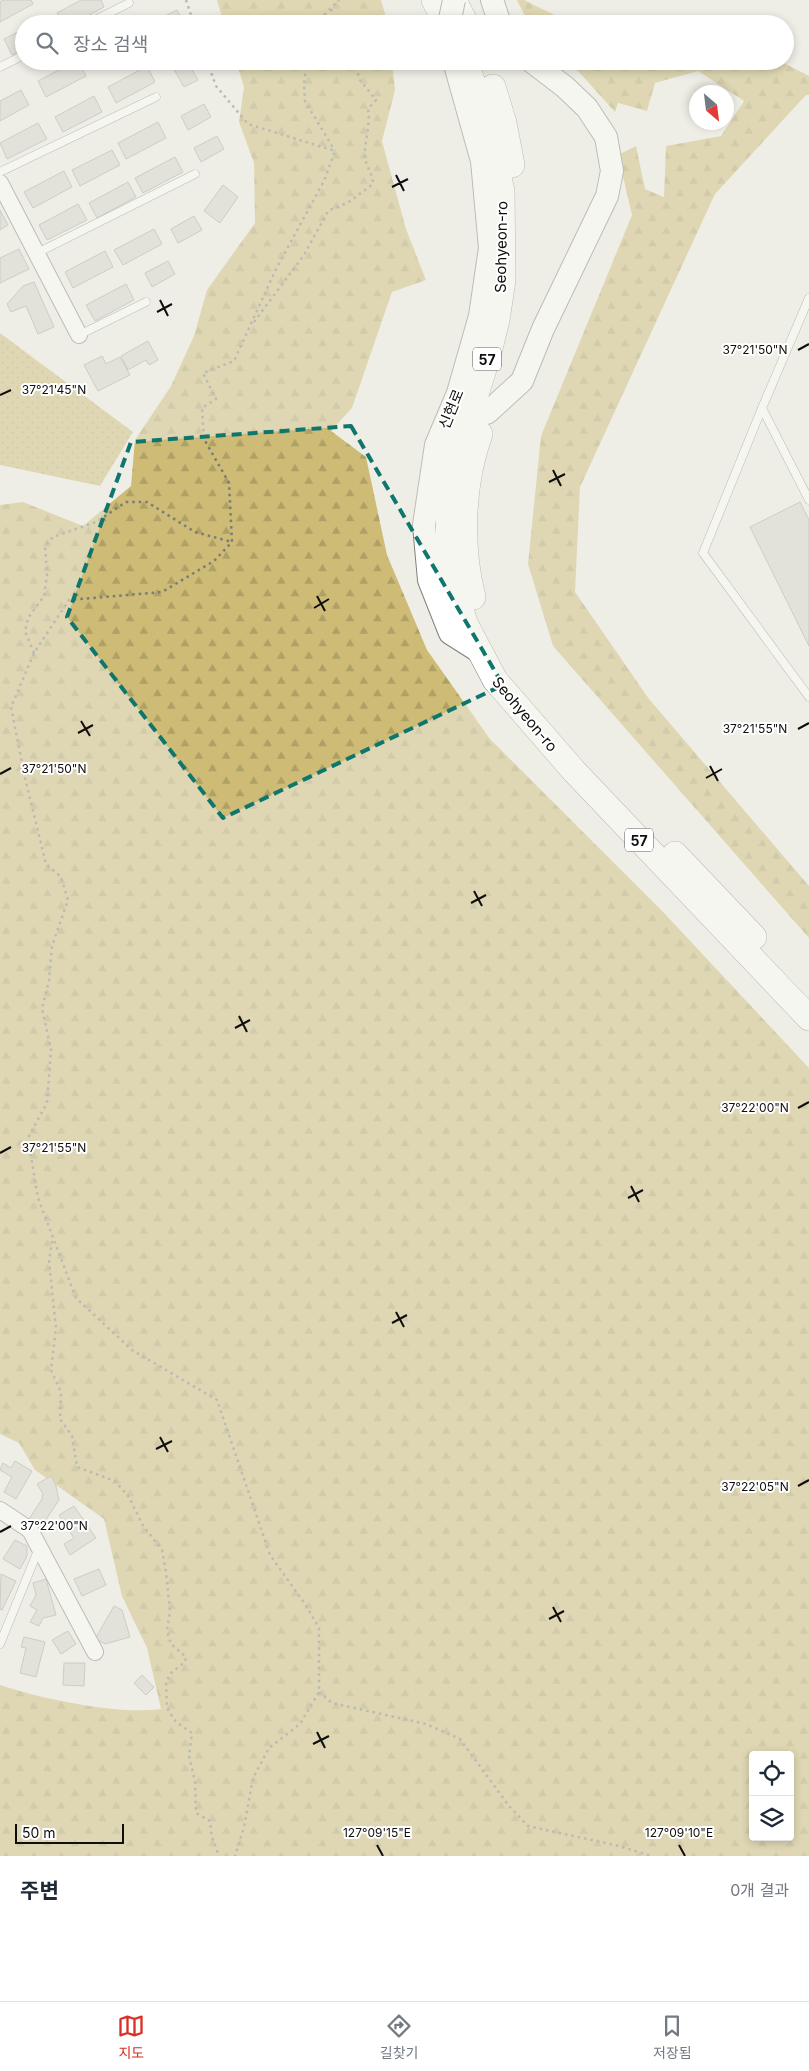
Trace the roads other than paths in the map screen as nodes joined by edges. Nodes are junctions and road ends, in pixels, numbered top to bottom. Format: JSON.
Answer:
{"nodes":[{"id":1,"x":434,"y":0,"type":"edge"},
{"id":2,"x":454,"y":0,"type":"edge"},
{"id":3,"x":492,"y":0,"type":"edge"},
{"id":4,"x":129,"y":3,"type":"dead end"},
{"id":5,"x":105,"y":15,"type":"edge"},
{"id":6,"x":443,"y":15,"type":"edge"},
{"id":7,"x":450,"y":15,"type":"edge"},
{"id":8,"x":462,"y":15,"type":"edge"},
{"id":9,"x":497,"y":15,"type":"edge"},
{"id":10,"x":15,"y":60,"type":"edge"},
{"id":11,"x":0,"y":67,"type":"edge"},
{"id":12,"x":456,"y":70,"type":"edge"},
{"id":13,"x":468,"y":70,"type":"edge"},
{"id":14,"x":486,"y":70,"type":"edge"},
{"id":15,"x":543,"y":70,"type":"edge"},
{"id":16,"x":156,"y":97,"type":"dead end"},
{"id":17,"x":0,"y":172,"type":"edge"},
{"id":18,"x":194,"y":174,"type":"dead end"},
{"id":19,"x":0,"y":183,"type":"edge"},
{"id":20,"x":37,"y":253,"type":"junction"},
{"id":21,"x":809,"y":298,"type":"edge"},
{"id":22,"x":146,"y":302,"type":"dead end"},
{"id":23,"x":79,"y":335,"type":"joint"},
{"id":24,"x":762,"y":408,"type":"junction"},
{"id":25,"x":487,"y":412,"type":"junction"},
{"id":26,"x":809,"y":500,"type":"edge"},
{"id":27,"x":480,"y":652,"type":"junction"},
{"id":28,"x":809,"y":697,"type":"edge"},
{"id":29,"x":809,"y":997,"type":"edge"},
{"id":30,"x":809,"y":1018,"type":"edge"},
{"id":31,"x":0,"y":1510,"type":"edge"},
{"id":32,"x":40,"y":1546,"type":"junction"},
{"id":33,"x":0,"y":1644,"type":"edge"},
{"id":34,"x":95,"y":1652,"type":"dead end"}],
"edges":[{"from":1,"to":6,"type":"main road"},
{"from":2,"to":7,"type":"main road","bridge":true},
{"from":2,"to":8,"type":"main road"},
{"from":3,"to":9,"type":"main road"},
{"from":4,"to":5,"type":"lane"},
{"from":10,"to":11,"type":"lane"},
{"from":12,"to":27,"type":"main road","name":"신현로"},
{"from":13,"to":27,"type":"main road","name":"Seohyeon-ro","number":"57"},
{"from":14,"to":25,"type":"main road","name":"Seohyeon-ro","number":"57"},
{"from":15,"to":25,"type":"main road"},
{"from":16,"to":17,"type":"lane"},
{"from":18,"to":20,"type":"lane"},
{"from":19,"to":20,"type":"street"},
{"from":20,"to":23,"type":"street"},
{"from":21,"to":24,"type":"lane"},
{"from":22,"to":23,"type":"lane"},
{"from":24,"to":26,"type":"lane"},
{"from":24,"to":28,"type":"lane"},
{"from":25,"to":29,"type":"main road","name":"Seohyeon-ro","number":"57"},
{"from":27,"to":30,"type":"main road","name":"Seohyeon-ro","number":"57"},
{"from":31,"to":32,"type":"street"},
{"from":32,"to":33,"type":"lane"},
{"from":32,"to":34,"type":"street"}]}
